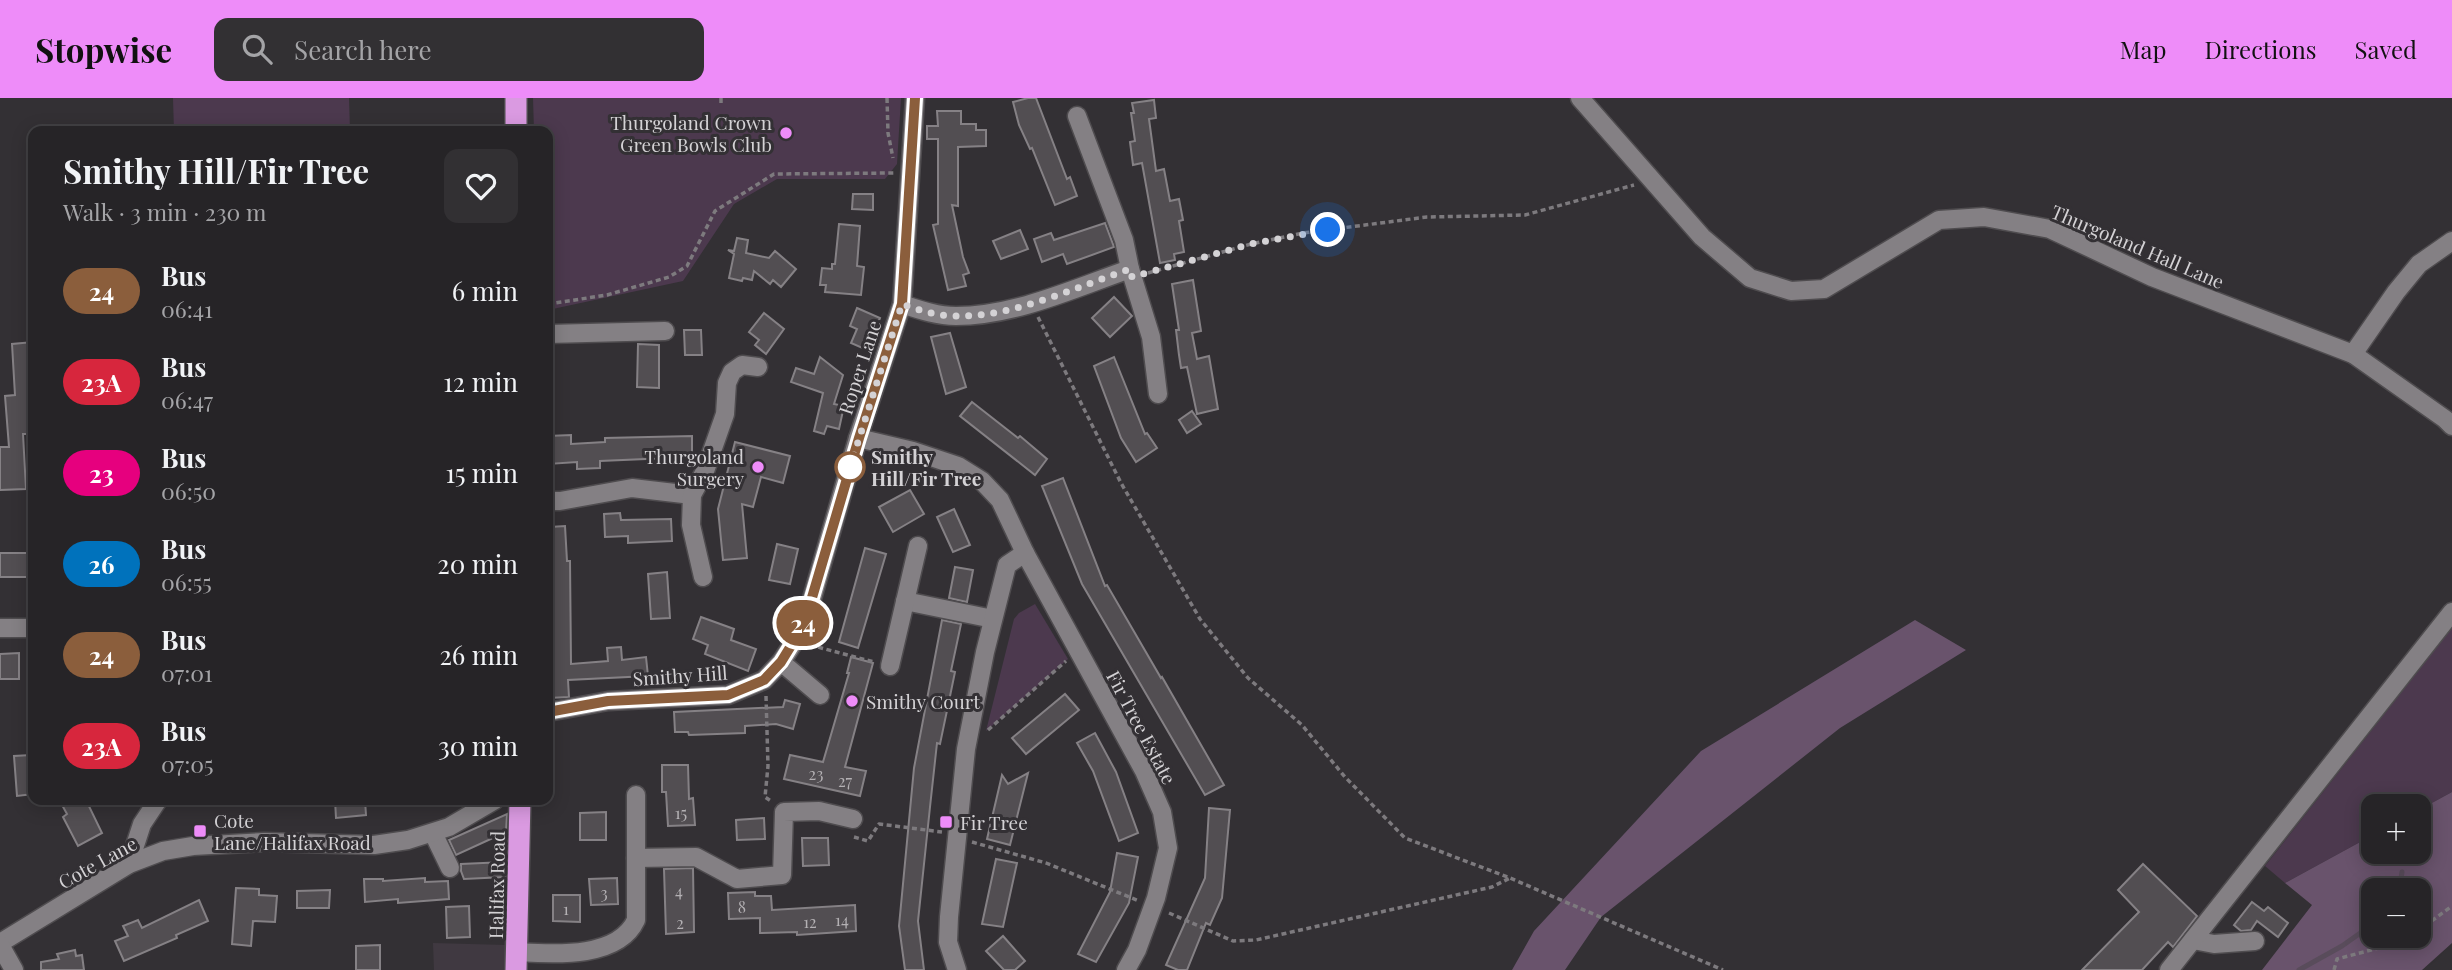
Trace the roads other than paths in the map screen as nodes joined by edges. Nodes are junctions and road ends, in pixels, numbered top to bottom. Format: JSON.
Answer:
{"nodes":[{"id":1,"x":516,"y":98,"type":"edge"},
{"id":2,"x":915,"y":98,"type":"edge"},
{"id":3,"x":1580,"y":98,"type":"edge"},
{"id":4,"x":1077,"y":116,"type":"dead end"},
{"id":5,"x":516,"y":126,"type":"edge"},
{"id":6,"x":2452,"y":241,"type":"edge"},
{"id":7,"x":1131,"y":273,"type":"junction"},
{"id":8,"x":902,"y":304,"type":"junction"},
{"id":9,"x":665,"y":331,"type":"dead end"},
{"id":10,"x":553,"y":334,"type":"edge"},
{"id":11,"x":2353,"y":354,"type":"junction"},
{"id":12,"x":758,"y":367,"type":"dead end"},
{"id":13,"x":1158,"y":394,"type":"dead end"},
{"id":14,"x":2452,"y":426,"type":"edge"},
{"id":15,"x":859,"y":438,"type":"junction"},
{"id":16,"x":692,"y":495,"type":"junction"},
{"id":17,"x":553,"y":501,"type":"edge"},
{"id":18,"x":918,"y":546,"type":"dead end"},
{"id":19,"x":1025,"y":553,"type":"junction"},
{"id":20,"x":703,"y":577,"type":"dead end"},
{"id":21,"x":905,"y":601,"type":"junction"},
{"id":22,"x":2452,"y":612,"type":"edge"},
{"id":23,"x":993,"y":619,"type":"junction"},
{"id":24,"x":0,"y":628,"type":"edge"},
{"id":25,"x":28,"y":628,"type":"edge"},
{"id":26,"x":794,"y":641,"type":"joint"},
{"id":27,"x":781,"y":662,"type":"junction"},
{"id":28,"x":890,"y":666,"type":"road end"},
{"id":29,"x":820,"y":695,"type":"dead end"},
{"id":30,"x":553,"y":711,"type":"edge"},
{"id":31,"x":636,"y":795,"type":"dead end"},
{"id":32,"x":155,"y":805,"type":"edge"},
{"id":33,"x":488,"y":805,"type":"edge"},
{"id":34,"x":520,"y":805,"type":"edge"},
{"id":35,"x":853,"y":819,"type":"dead end"},
{"id":36,"x":433,"y":833,"type":"junction"},
{"id":37,"x":636,"y":858,"type":"junction"},
{"id":38,"x":129,"y":864,"type":"junction"},
{"id":39,"x":450,"y":868,"type":"dead end"},
{"id":40,"x":2193,"y":940,"type":"junction"},
{"id":41,"x":2255,"y":940,"type":"dead end"},
{"id":42,"x":0,"y":944,"type":"edge"},
{"id":43,"x":517,"y":961,"type":"edge"},
{"id":44,"x":14,"y":970,"type":"edge"},
{"id":45,"x":957,"y":970,"type":"edge"},
{"id":46,"x":1126,"y":970,"type":"edge"},
{"id":47,"x":2169,"y":970,"type":"edge"}],
"edges":[{"from":1,"to":5,"type":"highway"},
{"from":2,"to":8,"type":"street","name":"Roper Lane"},
{"from":3,"to":11,"type":"street","name":"Thurgoland Hall Lane"},
{"from":4,"to":7,"type":"street"},
{"from":6,"to":11,"type":"street"},
{"from":7,"to":8,"type":"street"},
{"from":7,"to":13,"type":"street"},
{"from":8,"to":15,"type":"street","name":"Roper Lane"},
{"from":9,"to":10,"type":"street"},
{"from":11,"to":14,"type":"street","name":"Thurgoland Hall Lane"},
{"from":12,"to":16,"type":"street"},
{"from":15,"to":19,"type":"street","name":"Fir Tree Estate"},
{"from":15,"to":26,"type":"street","name":"Roper Lane"},
{"from":16,"to":17,"type":"street"},
{"from":16,"to":20,"type":"street"},
{"from":18,"to":21,"type":"street"},
{"from":19,"to":23,"type":"street"},
{"from":19,"to":46,"type":"street","name":"Fir Tree Estate"},
{"from":21,"to":23,"type":"street"},
{"from":21,"to":28,"type":"street"},
{"from":22,"to":40,"type":"street"},
{"from":23,"to":45,"type":"street"},
{"from":24,"to":25,"type":"street"},
{"from":26,"to":27,"type":"street","name":"Smithy Hill"},
{"from":27,"to":29,"type":"street"},
{"from":27,"to":30,"type":"street","name":"Smithy Hill"},
{"from":31,"to":37,"type":"street"},
{"from":32,"to":38,"type":"street"},
{"from":33,"to":36,"type":"street","name":"Cote Lane"},
{"from":34,"to":43,"type":"highway","name":"Halifax Road"},
{"from":35,"to":37,"type":"street"},
{"from":36,"to":38,"type":"street","name":"Cote Lane"},
{"from":36,"to":39,"type":"street"},
{"from":37,"to":43,"type":"street"},
{"from":38,"to":42,"type":"street","name":"Cote Lane"},
{"from":40,"to":41,"type":"street"},
{"from":40,"to":47,"type":"street"},
{"from":42,"to":44,"type":"street"}]}
